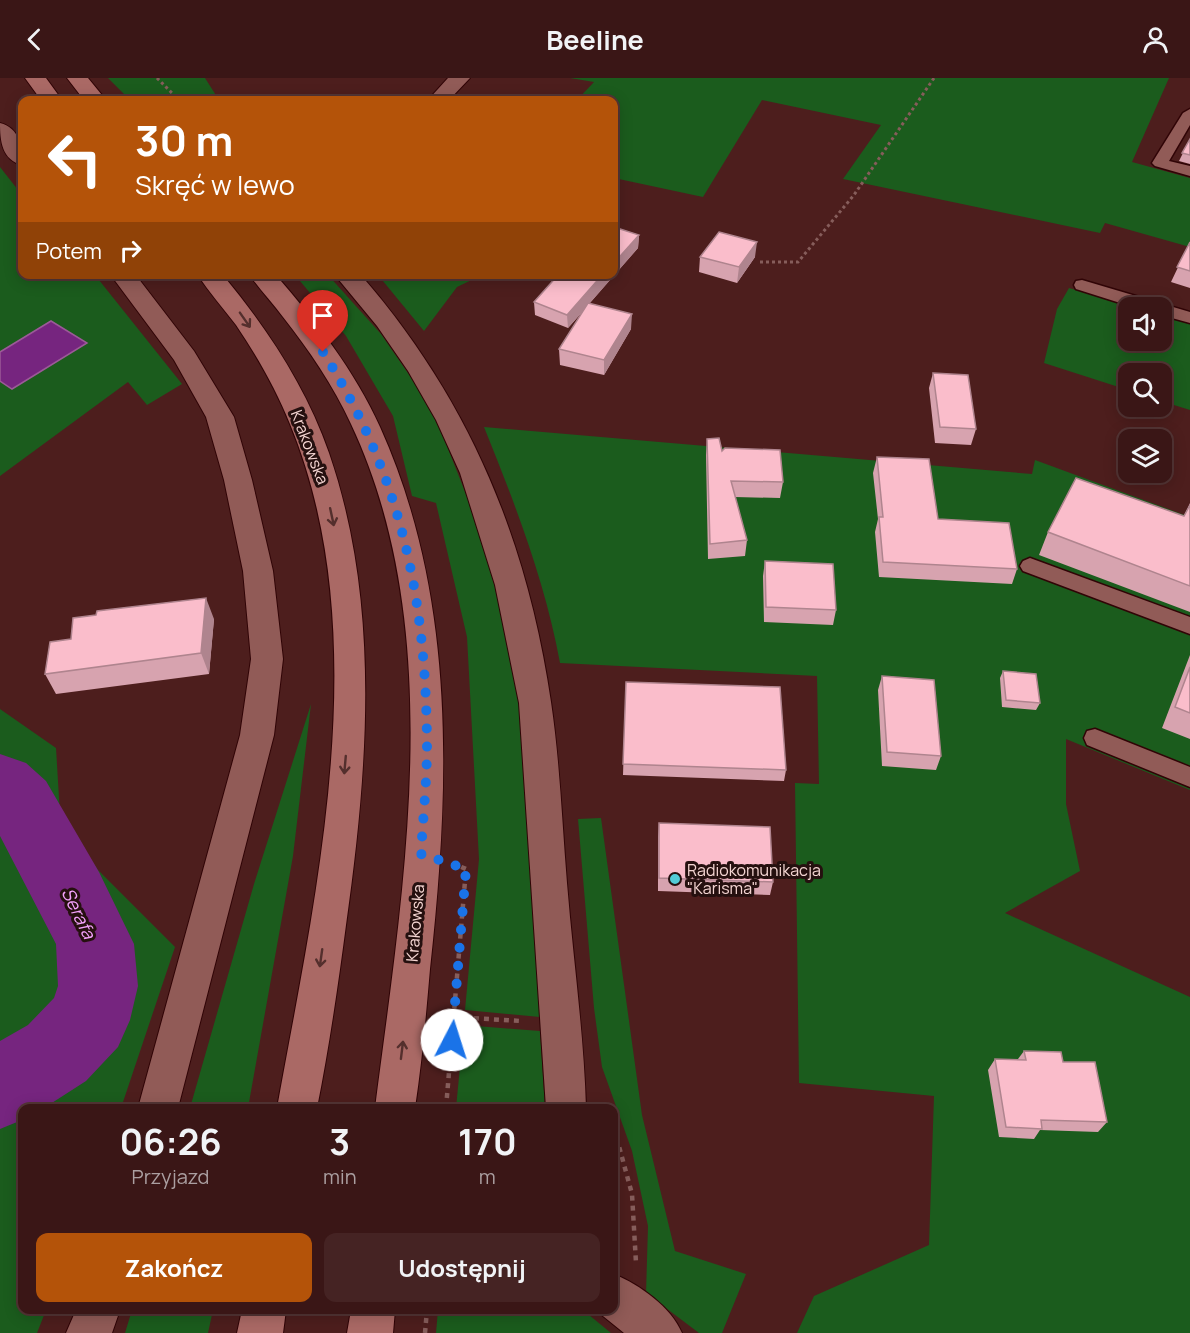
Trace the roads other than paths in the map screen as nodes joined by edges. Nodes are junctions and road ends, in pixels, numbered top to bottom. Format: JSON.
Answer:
{"nodes":[{"id":1,"x":35,"y":78,"type":"edge"},
{"id":2,"x":77,"y":78,"type":"edge"},
{"id":3,"x":460,"y":78,"type":"edge"},
{"id":4,"x":48,"y":96,"type":"edge"},
{"id":5,"x":92,"y":96,"type":"edge"},
{"id":6,"x":442,"y":96,"type":"edge"},
{"id":7,"x":1190,"y":113,"type":"edge"},
{"id":8,"x":0,"y":130,"type":"edge"},
{"id":9,"x":18,"y":153,"type":"edge"},
{"id":10,"x":1190,"y":171,"type":"edge"},
{"id":11,"x":126,"y":279,"type":"edge"},
{"id":12,"x":213,"y":279,"type":"edge"},
{"id":13,"x":265,"y":279,"type":"edge"},
{"id":14,"x":350,"y":279,"type":"edge"},
{"id":15,"x":1082,"y":285,"type":"dead end"},
{"id":16,"x":1120,"y":297,"type":"edge"},
{"id":17,"x":1172,"y":312,"type":"edge"},
{"id":18,"x":1190,"y":318,"type":"edge"},
{"id":19,"x":1030,"y":566,"type":"dead end"},
{"id":20,"x":1190,"y":626,"type":"edge"},
{"id":21,"x":1095,"y":738,"type":"dead end"},
{"id":22,"x":1190,"y":777,"type":"edge"},
{"id":23,"x":159,"y":1104,"type":"edge"},
{"id":24,"x":298,"y":1104,"type":"edge"},
{"id":25,"x":395,"y":1104,"type":"edge"},
{"id":26,"x":566,"y":1104,"type":"edge"},
{"id":27,"x":618,"y":1301,"type":"edge"},
{"id":28,"x":96,"y":1314,"type":"edge"},
{"id":29,"x":263,"y":1314,"type":"edge"},
{"id":30,"x":372,"y":1314,"type":"edge"},
{"id":31,"x":89,"y":1333,"type":"edge"},
{"id":32,"x":261,"y":1333,"type":"edge"},
{"id":33,"x":370,"y":1333,"type":"edge"},
{"id":34,"x":659,"y":1333,"type":"edge"}],
"edges":[{"from":1,"to":4,"type":"main road"},
{"from":2,"to":5,"type":"main road"},
{"from":3,"to":6,"type":"street"},
{"from":7,"to":10,"type":"lane"},
{"from":8,"to":9,"type":"street"},
{"from":11,"to":23,"type":"street"},
{"from":12,"to":24,"type":"main road","name":"Krakowska","one_way":true},
{"from":25,"to":13,"type":"main road","name":"Krakowska","one_way":true},
{"from":14,"to":26,"type":"street"},
{"from":15,"to":16,"type":"lane"},
{"from":17,"to":18,"type":"lane"},
{"from":19,"to":20,"type":"lane"},
{"from":21,"to":22,"type":"lane"},
{"from":27,"to":34,"type":"street"},
{"from":28,"to":31,"type":"street"},
{"from":29,"to":32,"type":"main road"},
{"from":30,"to":33,"type":"main road"}]}
